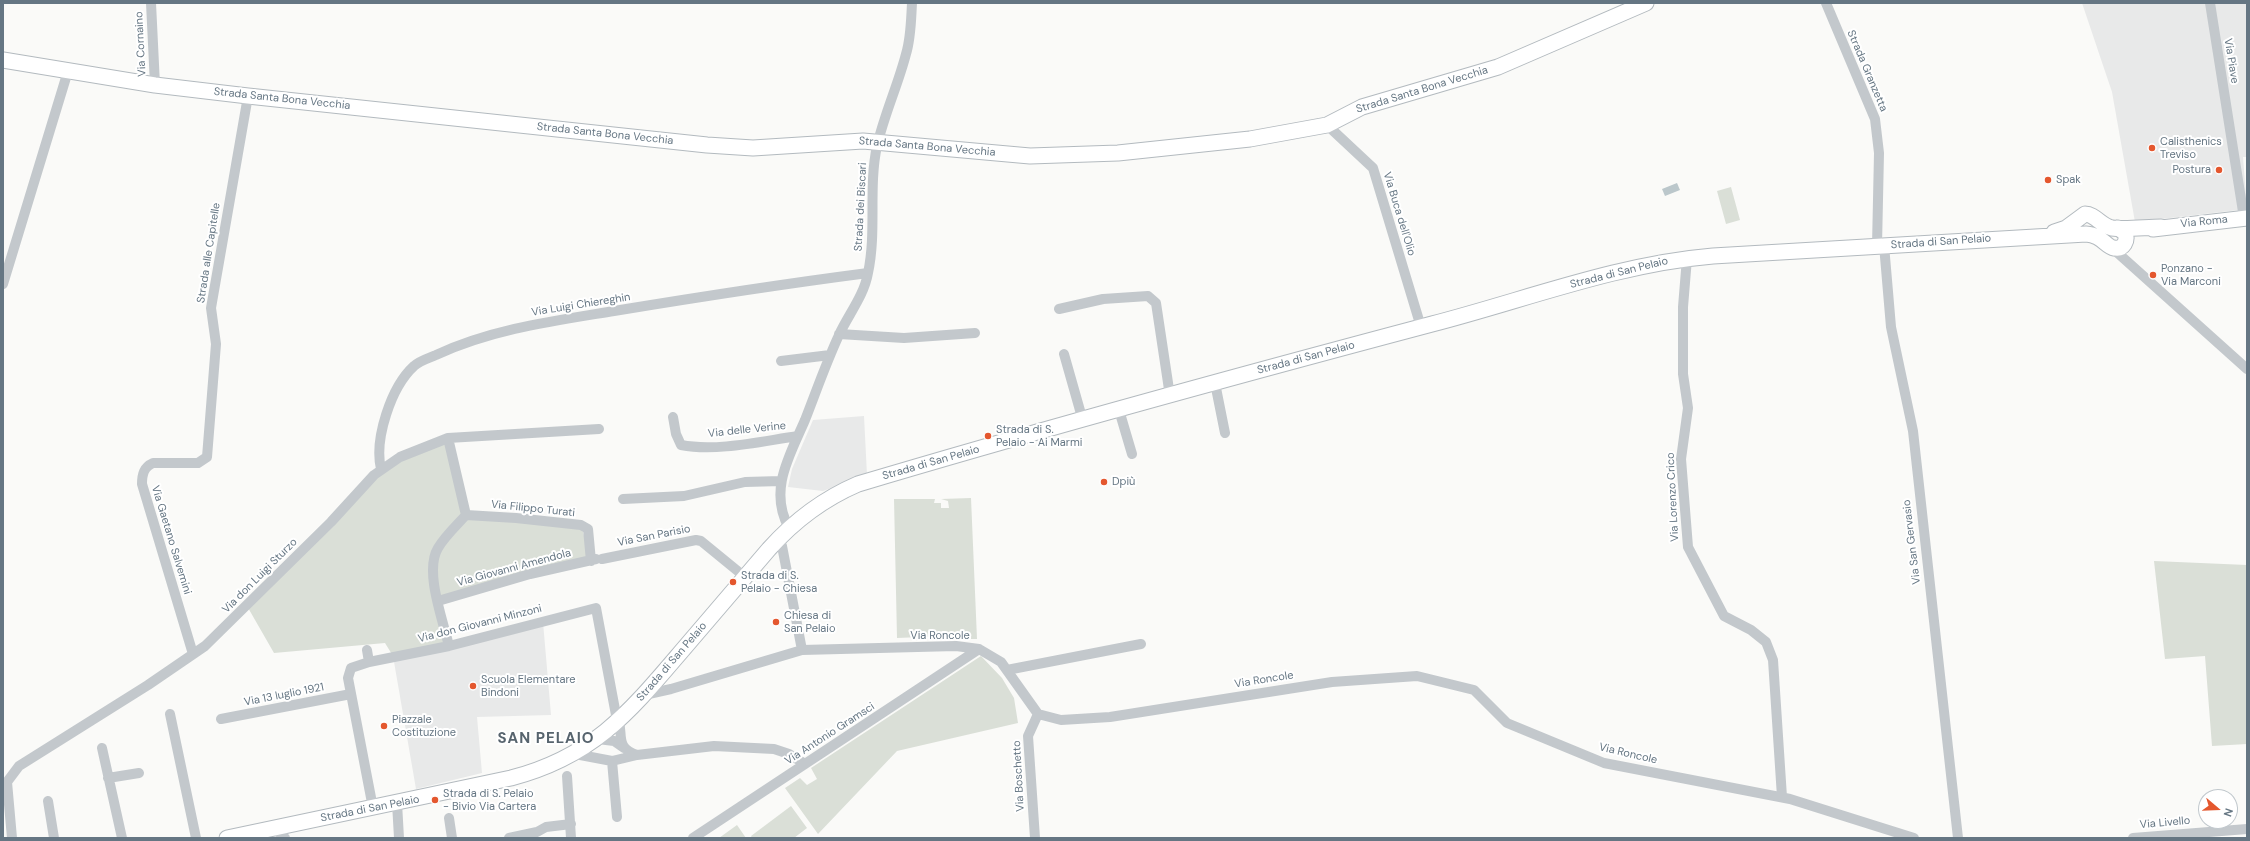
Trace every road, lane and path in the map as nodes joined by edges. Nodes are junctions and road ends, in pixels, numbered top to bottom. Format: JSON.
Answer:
{"nodes":[{"id":1,"x":151,"y":3,"type":"edge"},
{"id":2,"x":912,"y":3,"type":"edge"},
{"id":3,"x":1646,"y":3,"type":"edge"},
{"id":4,"x":1826,"y":3,"type":"edge"},
{"id":5,"x":2210,"y":3,"type":"edge"},
{"id":6,"x":3,"y":60,"type":"edge"},
{"id":7,"x":68,"y":71,"type":"junction"},
{"id":8,"x":156,"y":85,"type":"junction"},
{"id":9,"x":248,"y":96,"type":"junction"},
{"id":10,"x":1327,"y":125,"type":"junction"},
{"id":11,"x":878,"y":142,"type":"junction"},
{"id":12,"x":2246,"y":218,"type":"edge"},
{"id":13,"x":2162,"y":227,"type":"junction"},
{"id":14,"x":2077,"y":228,"type":"junction"},
{"id":15,"x":2125,"y":228,"type":"junction"},
{"id":16,"x":1880,"y":246,"type":"junction"},
{"id":17,"x":2124,"y":251,"type":"junction"},
{"id":18,"x":1687,"y":258,"type":"junction"},
{"id":19,"x":868,"y":273,"type":"junction"},
{"id":20,"x":3,"y":284,"type":"edge"},
{"id":21,"x":1059,"y":310,"type":"dead end"},
{"id":22,"x":1421,"y":327,"type":"junction"},
{"id":23,"x":975,"y":333,"type":"dead end"},
{"id":24,"x":839,"y":334,"type":"junction"},
{"id":25,"x":1064,"y":354,"type":"dead end"},
{"id":26,"x":830,"y":355,"type":"junction"},
{"id":27,"x":781,"y":361,"type":"dead end"},
{"id":28,"x":2247,"y":369,"type":"edge"},
{"id":29,"x":1215,"y":383,"type":"junction"},
{"id":30,"x":1170,"y":396,"type":"junction"},
{"id":31,"x":1119,"y":410,"type":"junction"},
{"id":32,"x":674,"y":417,"type":"dead end"},
{"id":33,"x":1083,"y":420,"type":"junction"},
{"id":34,"x":599,"y":429,"type":"dead end"},
{"id":35,"x":1225,"y":433,"type":"dead end"},
{"id":36,"x":798,"y":436,"type":"junction"},
{"id":37,"x":448,"y":438,"type":"junction"},
{"id":38,"x":1132,"y":454,"type":"dead end"},
{"id":39,"x":204,"y":461,"type":"joint"},
{"id":40,"x":381,"y":469,"type":"junction"},
{"id":41,"x":781,"y":481,"type":"junction"},
{"id":42,"x":623,"y":499,"type":"dead end"},
{"id":43,"x":466,"y":515,"type":"junction"},
{"id":44,"x":789,"y":528,"type":"junction"},
{"id":45,"x":778,"y":539,"type":"junction"},
{"id":46,"x":596,"y":560,"type":"junction"},
{"id":47,"x":745,"y":578,"type":"junction"},
{"id":48,"x":438,"y":601,"type":"junction"},
{"id":49,"x":1141,"y":644,"type":"dead end"},
{"id":50,"x":450,"y":646,"type":"junction"},
{"id":51,"x":979,"y":649,"type":"junction"},
{"id":52,"x":367,"y":650,"type":"dead end"},
{"id":53,"x":802,"y":650,"type":"junction"},
{"id":54,"x":194,"y":654,"type":"junction"},
{"id":55,"x":369,"y":662,"type":"junction"},
{"id":56,"x":1007,"y":670,"type":"junction"},
{"id":57,"x":658,"y":679,"type":"junction"},
{"id":58,"x":671,"y":690,"type":"junction"},
{"id":59,"x":351,"y":694,"type":"junction"},
{"id":60,"x":644,"y":695,"type":"junction"},
{"id":61,"x":170,"y":714,"type":"dead end"},
{"id":62,"x":1038,"y":714,"type":"junction"},
{"id":63,"x":221,"y":719,"type":"dead end"},
{"id":64,"x":619,"y":721,"type":"junction"},
{"id":65,"x":598,"y":739,"type":"junction"},
{"id":66,"x":102,"y":748,"type":"dead end"},
{"id":67,"x":624,"y":748,"type":"junction"},
{"id":68,"x":574,"y":754,"type":"junction"},
{"id":69,"x":637,"y":755,"type":"junction"},
{"id":70,"x":612,"y":761,"type":"junction"},
{"id":71,"x":805,"y":764,"type":"junction"},
{"id":72,"x":139,"y":772,"type":"dead end"},
{"id":73,"x":567,"y":776,"type":"dead end"},
{"id":74,"x":108,"y":778,"type":"junction"},
{"id":75,"x":1782,"y":797,"type":"junction"},
{"id":76,"x":48,"y":801,"type":"dead end"},
{"id":77,"x":397,"y":803,"type":"junction"},
{"id":78,"x":373,"y":808,"type":"junction"},
{"id":79,"x":617,"y":817,"type":"dead end"},
{"id":80,"x":449,"y":818,"type":"dead end"},
{"id":81,"x":571,"y":824,"type":"junction"},
{"id":82,"x":2247,"y":829,"type":"edge"},
{"id":83,"x":280,"y":833,"type":"edge"},
{"id":84,"x":249,"y":836,"type":"edge"},
{"id":85,"x":12,"y":838,"type":"edge"},
{"id":86,"x":54,"y":838,"type":"edge"},
{"id":87,"x":122,"y":838,"type":"edge"},
{"id":88,"x":196,"y":838,"type":"edge"},
{"id":89,"x":227,"y":838,"type":"edge"},
{"id":90,"x":399,"y":838,"type":"edge"},
{"id":91,"x":452,"y":838,"type":"edge"},
{"id":92,"x":509,"y":838,"type":"edge"},
{"id":93,"x":571,"y":838,"type":"edge"},
{"id":94,"x":693,"y":838,"type":"edge"},
{"id":95,"x":1035,"y":838,"type":"edge"},
{"id":96,"x":1914,"y":838,"type":"edge"},
{"id":97,"x":1958,"y":838,"type":"edge"},
{"id":98,"x":2134,"y":838,"type":"edge"}],
"edges":[{"from":1,"to":8,"type":"street","name":"Via Cornaino"},
{"from":2,"to":11,"type":"street","name":"Strada dei Biscari"},
{"from":3,"to":10,"type":"main road","name":"Strada Santa Bona Vecchia"},
{"from":4,"to":16,"type":"street","name":"Strada Granzetta"},
{"from":5,"to":12,"type":"street","name":"Via Piave"},
{"from":6,"to":7,"type":"main road","name":"Strada Santa Bona Vecchia"},
{"from":7,"to":8,"type":"main road","name":"Strada Santa Bona Vecchia"},
{"from":7,"to":20,"type":"street"},
{"from":8,"to":9,"type":"main road","name":"Strada Santa Bona Vecchia"},
{"from":9,"to":11,"type":"main road","name":"Strada Santa Bona Vecchia"},
{"from":9,"to":39,"type":"street","name":"Strada alle Capitelle"},
{"from":10,"to":11,"type":"main road","name":"Strada Santa Bona Vecchia"},
{"from":10,"to":22,"type":"street","name":"Via Buca dell'Olio"},
{"from":11,"to":19,"type":"street","name":"Strada dei Biscari"},
{"from":12,"to":13,"type":"main road","name":"Via Roma"},
{"from":13,"to":15,"type":"main road","name":"Via Roma"},
{"from":13,"to":17,"type":"main road","name":"Via Roma"},
{"from":14,"to":15,"type":"main road","name":"Via Roma"},
{"from":14,"to":16,"type":"main road","name":"Strada di San Pelaio"},
{"from":14,"to":17,"type":"main road"},
{"from":15,"to":17,"type":"main road"},
{"from":16,"to":18,"type":"main road","name":"Strada di San Pelaio"},
{"from":16,"to":97,"type":"street","name":"Via San Gervasio"},
{"from":17,"to":28,"type":"street"},
{"from":18,"to":22,"type":"main road","name":"Strada di San Pelaio"},
{"from":18,"to":75,"type":"street","name":"Via Lorenzo Crico"},
{"from":19,"to":24,"type":"street","name":"Via delle Verine"},
{"from":19,"to":40,"type":"street","name":"Via Luigi Chiereghin"},
{"from":21,"to":30,"type":"street"},
{"from":22,"to":29,"type":"main road","name":"Strada di San Pelaio"},
{"from":23,"to":24,"type":"street"},
{"from":24,"to":26,"type":"street","name":"Via delle Verine"},
{"from":25,"to":33,"type":"street"},
{"from":26,"to":27,"type":"street"},
{"from":26,"to":36,"type":"street","name":"Via delle Verine"},
{"from":29,"to":30,"type":"main road","name":"Strada di San Pelaio"},
{"from":29,"to":35,"type":"street"},
{"from":30,"to":31,"type":"main road","name":"Strada di San Pelaio"},
{"from":31,"to":33,"type":"main road","name":"Strada di San Pelaio"},
{"from":31,"to":38,"type":"street"},
{"from":32,"to":36,"type":"street","name":"Via delle Verine"},
{"from":33,"to":44,"type":"main road","name":"Strada di San Pelaio"},
{"from":34,"to":37,"type":"street","name":"Via don Luigi Sturzo"},
{"from":36,"to":41,"type":"street","name":"Via delle Verine"},
{"from":37,"to":40,"type":"street","name":"Via don Luigi Sturzo"},
{"from":37,"to":43,"type":"street"},
{"from":39,"to":54,"type":"street","name":"Via Gaetano Salvemini"},
{"from":40,"to":54,"type":"street","name":"Via don Luigi Sturzo"},
{"from":41,"to":42,"type":"street"},
{"from":41,"to":44,"type":"street","name":"Via delle Verine"},
{"from":43,"to":46,"type":"street","name":"Via Filippo Turati"},
{"from":43,"to":48,"type":"street"},
{"from":44,"to":45,"type":"main road","name":"Strada di San Pelaio"},
{"from":45,"to":47,"type":"main road","name":"Strada di San Pelaio"},
{"from":45,"to":53,"type":"street"},
{"from":46,"to":47,"type":"street","name":"Via San Parisio"},
{"from":46,"to":48,"type":"street","name":"Via Giovanni Amendola"},
{"from":47,"to":57,"type":"main road","name":"Strada di San Pelaio"},
{"from":48,"to":50,"type":"street"},
{"from":49,"to":56,"type":"street"},
{"from":50,"to":55,"type":"street","name":"Via don Giovanni Minzoni"},
{"from":50,"to":64,"type":"street","name":"Via don Giovanni Minzoni"},
{"from":51,"to":53,"type":"street","name":"Via Roncole"},
{"from":51,"to":56,"type":"street","name":"Via Roncole"},
{"from":51,"to":71,"type":"street","name":"Via Antonio Gramsci"},
{"from":52,"to":55,"type":"street"},
{"from":53,"to":58,"type":"street","name":"Via Roncole"},
{"from":54,"to":85,"type":"street","name":"Via don Luigi Sturzo"},
{"from":55,"to":59,"type":"street"},
{"from":56,"to":62,"type":"street","name":"Via Roncole"},
{"from":57,"to":58,"type":"street"},
{"from":57,"to":60,"type":"main road","name":"Strada di San Pelaio"},
{"from":58,"to":60,"type":"street","name":"Via Roncole"},
{"from":59,"to":63,"type":"street","name":"Via 13 luglio 1921"},
{"from":59,"to":78,"type":"street"},
{"from":60,"to":64,"type":"main road","name":"Strada di San Pelaio"},
{"from":61,"to":88,"type":"street"},
{"from":62,"to":75,"type":"street","name":"Via Roncole"},
{"from":62,"to":95,"type":"street","name":"Via Boschetto"},
{"from":64,"to":65,"type":"main road","name":"Strada di San Pelaio"},
{"from":64,"to":67,"type":"street"},
{"from":65,"to":67,"type":"street"},
{"from":65,"to":68,"type":"main road","name":"Strada di San Pelaio"},
{"from":66,"to":74,"type":"street"},
{"from":67,"to":69,"type":"street"},
{"from":68,"to":70,"type":"street"},
{"from":68,"to":77,"type":"main road","name":"Strada di San Pelaio"},
{"from":69,"to":70,"type":"street"},
{"from":69,"to":71,"type":"street"},
{"from":70,"to":79,"type":"street"},
{"from":71,"to":94,"type":"street","name":"Via Antonio Gramsci"},
{"from":72,"to":74,"type":"street"},
{"from":73,"to":81,"type":"street"},
{"from":74,"to":87,"type":"street"},
{"from":75,"to":96,"type":"street","name":"Via Roncole"},
{"from":76,"to":86,"type":"street"},
{"from":77,"to":78,"type":"main road","name":"Strada di San Pelaio"},
{"from":77,"to":90,"type":"street"},
{"from":78,"to":83,"type":"main road","name":"Strada di San Pelaio"},
{"from":80,"to":91,"type":"street"},
{"from":81,"to":92,"type":"street"},
{"from":81,"to":93,"type":"street"},
{"from":82,"to":98,"type":"street","name":"Via Livello"},
{"from":83,"to":84,"type":"main road","name":"Strada di San Pelaio"},
{"from":84,"to":89,"type":"main road","name":"Strada di San Pelaio"}]}
